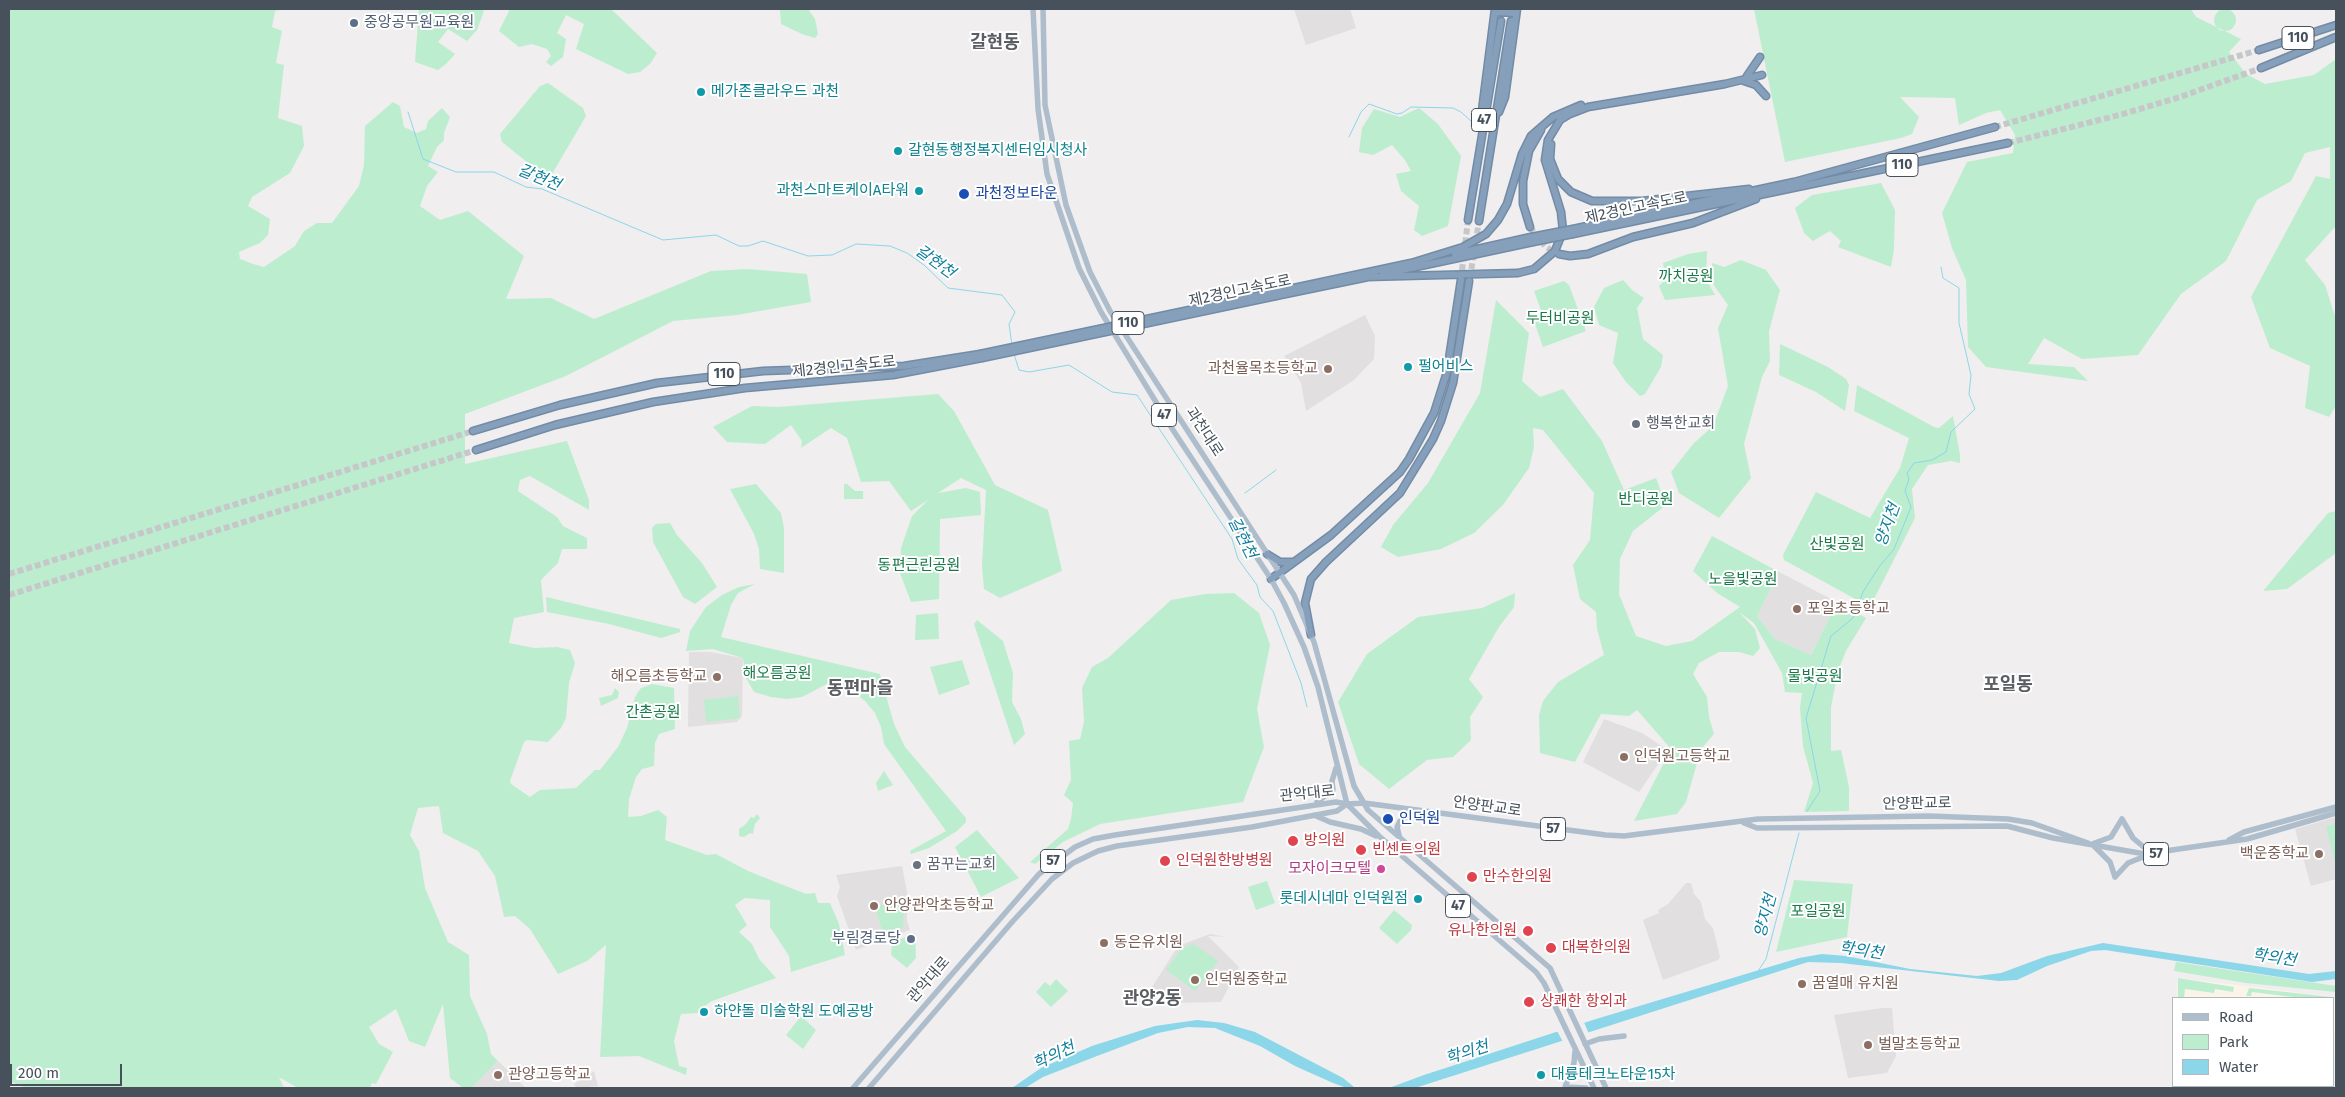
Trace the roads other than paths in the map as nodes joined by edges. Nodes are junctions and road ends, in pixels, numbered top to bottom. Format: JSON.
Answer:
{"nodes":[{"id":1,"x":1033,"y":9,"type":"edge"},
{"id":2,"x":1043,"y":9,"type":"edge"},
{"id":3,"x":1493,"y":11,"type":"edge"},
{"id":4,"x":1515,"y":14,"type":"edge"},
{"id":5,"x":1501,"y":21,"type":"dead end"},
{"id":6,"x":2336,"y":25,"type":"edge"},
{"id":7,"x":2336,"y":38,"type":"edge"},
{"id":8,"x":2259,"y":50,"type":"tunnel mouth"},
{"id":9,"x":1760,"y":56,"type":"dead end"},
{"id":10,"x":2261,"y":68,"type":"tunnel mouth"},
{"id":11,"x":1747,"y":76,"type":"junction"},
{"id":12,"x":1741,"y":81,"type":"junction"},
{"id":13,"x":1766,"y":96,"type":"dead end"},
{"id":14,"x":1588,"y":108,"type":"junction"},
{"id":15,"x":1558,"y":114,"type":"junction"},
{"id":16,"x":1995,"y":127,"type":"tunnel mouth"},
{"id":17,"x":1481,"y":141,"type":"junction"},
{"id":18,"x":2008,"y":143,"type":"tunnel mouth"},
{"id":19,"x":1796,"y":185,"type":"junction"},
{"id":20,"x":1764,"y":191,"type":"junction"},
{"id":21,"x":1468,"y":220,"type":"tunnel mouth"},
{"id":22,"x":1479,"y":221,"type":"tunnel mouth"},
{"id":23,"x":1530,"y":227,"type":"tunnel mouth"},
{"id":24,"x":1532,"y":240,"type":"junction"},
{"id":25,"x":1559,"y":254,"type":"tunnel mouth"},
{"id":26,"x":1408,"y":264,"type":"junction"},
{"id":27,"x":1366,"y":277,"type":"junction"},
{"id":28,"x":1461,"y":280,"type":"tunnel mouth"},
{"id":29,"x":1469,"y":281,"type":"tunnel mouth"},
{"id":30,"x":1275,"y":294,"type":"junction"},
{"id":31,"x":981,"y":356,"type":"junction"},
{"id":32,"x":472,"y":431,"type":"tunnel mouth"},
{"id":33,"x":476,"y":450,"type":"tunnel mouth"},
{"id":34,"x":1267,"y":554,"type":"junction"},
{"id":35,"x":1294,"y":562,"type":"junction"},
{"id":36,"x":1280,"y":573,"type":"junction"},
{"id":37,"x":1271,"y":578,"type":"junction"},
{"id":38,"x":1312,"y":635,"type":"junction"},
{"id":39,"x":1336,"y":768,"type":"junction"},
{"id":40,"x":1364,"y":803,"type":"junction"},
{"id":41,"x":1347,"y":804,"type":"junction"},
{"id":42,"x":1313,"y":805,"type":"junction"},
{"id":43,"x":2336,"y":807,"type":"edge"},
{"id":44,"x":1416,"y":810,"type":"junction"},
{"id":45,"x":2336,"y":813,"type":"edge"},
{"id":46,"x":1314,"y":815,"type":"junction"},
{"id":47,"x":1742,"y":823,"type":"junction"},
{"id":48,"x":1400,"y":839,"type":"junction"},
{"id":49,"x":1384,"y":840,"type":"junction"},
{"id":50,"x":2225,"y":842,"type":"junction"},
{"id":51,"x":2090,"y":843,"type":"junction"},
{"id":52,"x":2152,"y":854,"type":"junction"},
{"id":53,"x":1624,"y":1036,"type":"dead end"},
{"id":54,"x":1584,"y":1043,"type":"junction"},
{"id":55,"x":1574,"y":1048,"type":"junction"},
{"id":56,"x":853,"y":1088,"type":"edge"},
{"id":57,"x":869,"y":1088,"type":"edge"},
{"id":58,"x":1586,"y":1088,"type":"edge"},
{"id":59,"x":1594,"y":1088,"type":"edge"},
{"id":60,"x":1606,"y":1088,"type":"edge"}],
"edges":[{"from":1,"to":37,"type":"main road","name":"과천대로","number":"47"},
{"from":2,"to":34,"type":"main road","name":"과천대로"},
{"from":3,"to":4,"type":"highway"},
{"from":3,"to":17,"type":"highway"},
{"from":4,"to":22,"type":"highway","number":"47"},
{"from":5,"to":17,"type":"highway","number":"47"},
{"from":6,"to":8,"type":"highway","number":"110"},
{"from":7,"to":10,"type":"highway","number":"110"},
{"from":9,"to":11,"type":"highway"},
{"from":11,"to":12,"type":"highway"},
{"from":11,"to":15,"type":"highway"},
{"from":12,"to":13,"type":"highway"},
{"from":12,"to":14,"type":"highway"},
{"from":14,"to":20,"type":"highway"},
{"from":14,"to":27,"type":"highway"},
{"from":15,"to":23,"type":"highway"},
{"from":15,"to":26,"type":"highway"},
{"from":16,"to":19,"type":"highway","name":"제2경인고속도로","number":"110"},
{"from":17,"to":21,"type":"highway","number":"47"},
{"from":18,"to":19,"type":"highway","name":"제2경인고속도로","number":"110"},
{"from":19,"to":20,"type":"highway","name":"제2경인고속도로","number":"110"},
{"from":20,"to":24,"type":"highway","name":"제2경인고속도로","number":"110","bridge":true},
{"from":20,"to":25,"type":"highway"},
{"from":24,"to":26,"type":"highway","name":"제2경인고속도로","number":"110"},
{"from":24,"to":27,"type":"highway","name":"제2경인고속도로","number":"110"},
{"from":26,"to":30,"type":"highway","name":"제2경인고속도로","number":"110"},
{"from":27,"to":30,"type":"highway","name":"제2경인고속도로","number":"110"},
{"from":28,"to":35,"type":"highway"},
{"from":29,"to":38,"type":"highway"},
{"from":30,"to":31,"type":"highway","name":"제2경인고속도로","number":"110","bridge":true},
{"from":31,"to":32,"type":"highway","name":"제2경인고속도로","number":"110"},
{"from":31,"to":33,"type":"highway","name":"제2경인고속도로","number":"110"},
{"from":34,"to":35,"type":"highway"},
{"from":34,"to":36,"type":"main road","name":"과천대로"},
{"from":35,"to":36,"type":"highway"},
{"from":36,"to":37,"type":"highway"},
{"from":36,"to":38,"type":"main road","name":"과천대로"},
{"from":37,"to":39,"type":"main road","name":"과천대로","number":"47"},
{"from":38,"to":40,"type":"main road","name":"과천대로","number":"47"},
{"from":39,"to":41,"type":"main road","name":"과천대로","number":"47"},
{"from":39,"to":42,"type":"main road"},
{"from":40,"to":41,"type":"main road","name":"안양판교로","number":"57"},
{"from":40,"to":44,"type":"main road","name":"안양판교로","number":"57"},
{"from":40,"to":48,"type":"main road","number":"47"},
{"from":41,"to":42,"type":"main road","name":"관악대로","number":"57"},
{"from":41,"to":46,"type":"main road","name":"관악대로","number":"57"},
{"from":41,"to":49,"type":"main road","number":"47"},
{"from":42,"to":56,"type":"main road","name":"관악대로","number":"57"},
{"from":43,"to":50,"type":"main road","name":"안양판교로","number":"57"},
{"from":44,"to":47,"type":"main road","name":"안양판교로","number":"57"},
{"from":44,"to":48,"type":"main road"},
{"from":45,"to":50,"type":"main road","name":"안양판교로","number":"57"},
{"from":46,"to":49,"type":"main road"},
{"from":46,"to":57,"type":"main road","name":"관악대로","number":"57"},
{"from":47,"to":51,"type":"main road","name":"안양판교로","number":"57"},
{"from":47,"to":51,"type":"main road","name":"안양판교로","number":"57"},
{"from":48,"to":54,"type":"main road","number":"47"},
{"from":49,"to":55,"type":"main road","number":"47"},
{"from":50,"to":52,"type":"main road","name":"안양판교로","number":"57"},
{"from":51,"to":52,"type":"main road","name":"안양판교로","number":"57"},
{"from":51,"to":52,"type":"main road"},
{"from":51,"to":52,"type":"main road"},
{"from":53,"to":54,"type":"main road"},
{"from":54,"to":60,"type":"main road","number":"47"},
{"from":55,"to":58,"type":"main road"},
{"from":55,"to":59,"type":"main road","number":"47"}]}
